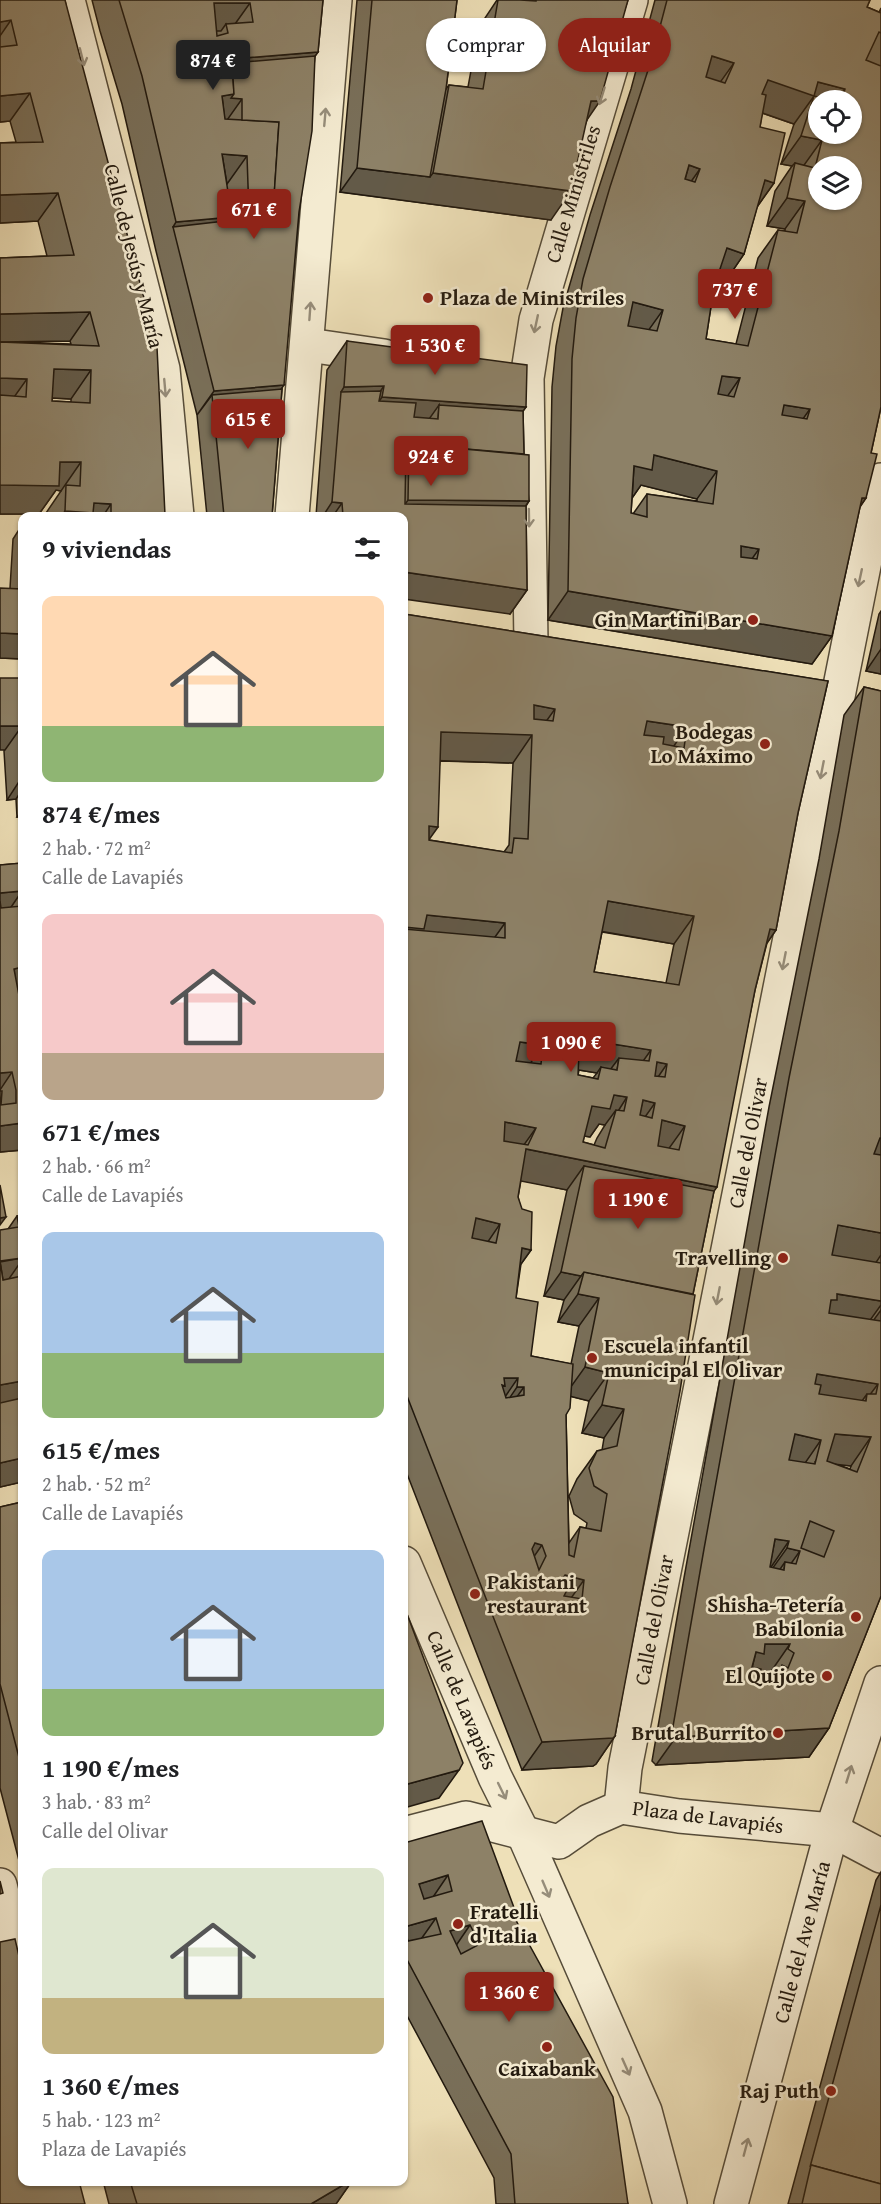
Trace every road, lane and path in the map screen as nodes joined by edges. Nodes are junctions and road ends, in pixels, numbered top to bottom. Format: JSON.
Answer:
{"nodes":[{"id":1,"x":68,"y":0,"type":"edge"},
{"id":2,"x":335,"y":0,"type":"edge"},
{"id":3,"x":631,"y":0,"type":"edge"},
{"id":4,"x":308,"y":345,"type":"junction"},
{"id":5,"x":398,"y":358,"type":"edge"},
{"id":6,"x":881,"y":480,"type":"edge"},
{"id":7,"x":177,"y":512,"type":"edge"},
{"id":8,"x":292,"y":512,"type":"edge"},
{"id":9,"x":496,"y":638,"type":"edge"},
{"id":10,"x":531,"y":643,"type":"junction"},
{"id":11,"x":566,"y":648,"type":"edge"},
{"id":12,"x":408,"y":1572,"type":"edge"},
{"id":13,"x":877,"y":1703,"type":"edge"},
{"id":14,"x":621,"y":1807,"type":"junction"},
{"id":15,"x":832,"y":1830,"type":"junction"},
{"id":16,"x":408,"y":1833,"type":"edge"},
{"id":17,"x":524,"y":1835,"type":"junction"},
{"id":18,"x":881,"y":1856,"type":"edge"},
{"id":19,"x":0,"y":1885,"type":"edge"},
{"id":20,"x":12,"y":1937,"type":"edge"},
{"id":21,"x":18,"y":1959,"type":"edge"},
{"id":22,"x":670,"y":2204,"type":"edge"},
{"id":23,"x":731,"y":2204,"type":"edge"}],
"edges":[{"from":1,"to":7,"type":"street","name":"Calle de Jesús y María","one_way":true},
{"from":4,"to":2,"type":"street","one_way":true},
{"from":3,"to":10,"type":"street","name":"Calle Ministriles","one_way":true},
{"from":4,"to":5,"type":"street"},
{"from":4,"to":8,"type":"street"},
{"from":6,"to":14,"type":"street","name":"Calle del Olivar","one_way":true},
{"from":9,"to":10,"type":"street"},
{"from":10,"to":11,"type":"street"},
{"from":12,"to":17,"type":"street","name":"Calle de Lavapiés","one_way":true},
{"from":15,"to":13,"type":"street","name":"Calle del Ave María","one_way":true},
{"from":14,"to":15,"type":"street","name":"Plaza de Lavapiés"},
{"from":14,"to":17,"type":"street","name":"Plaza de Lavapiés"},
{"from":15,"to":18,"type":"street"},
{"from":23,"to":15,"type":"street","name":"Calle del Ave María","one_way":true},
{"from":16,"to":17,"type":"street","name":"Plaza de Lavapiés"},
{"from":17,"to":22,"type":"street","one_way":true},
{"from":19,"to":20,"type":"street"},
{"from":20,"to":21,"type":"street"}]}
